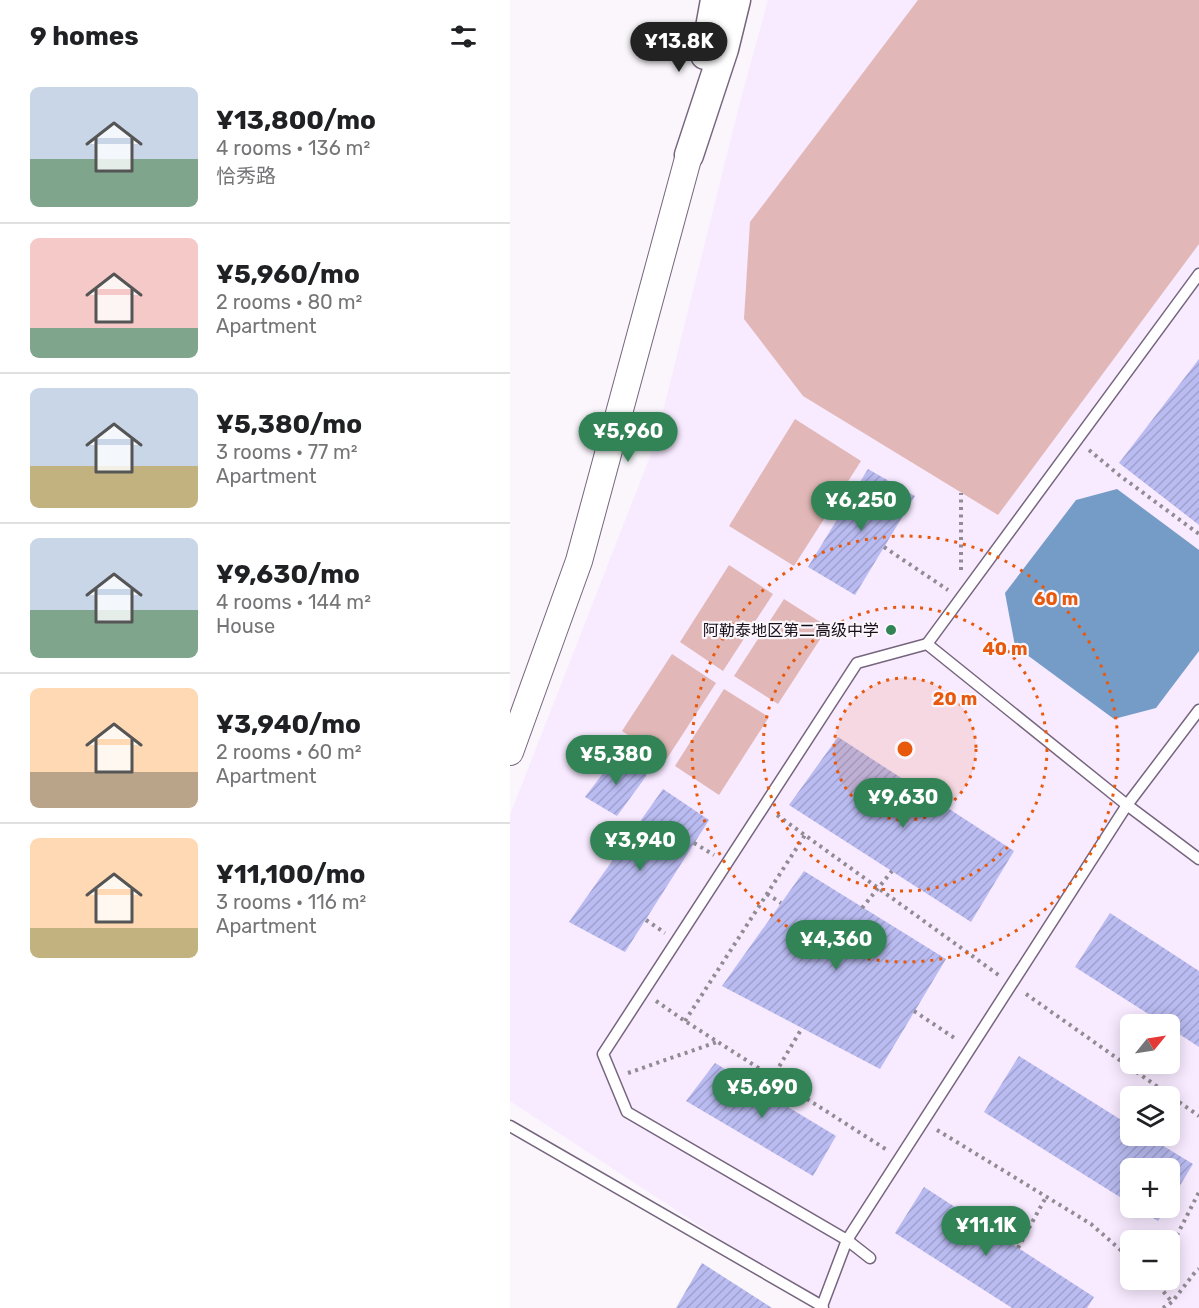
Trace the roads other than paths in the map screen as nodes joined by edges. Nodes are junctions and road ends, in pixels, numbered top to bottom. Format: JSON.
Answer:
{"nodes":[{"id":1,"x":715,"y":0,"type":"edge"},
{"id":2,"x":736,"y":0,"type":"edge"},
{"id":3,"x":689,"y":155,"type":"junction"},
{"id":4,"x":1199,"y":274,"type":"edge"},
{"id":5,"x":927,"y":644,"type":"junction"},
{"id":6,"x":1199,"y":710,"type":"edge"},
{"id":7,"x":510,"y":752,"type":"edge"},
{"id":8,"x":1127,"y":805,"type":"junction"},
{"id":9,"x":1199,"y":860,"type":"edge"},
{"id":10,"x":510,"y":1126,"type":"edge"},
{"id":11,"x":848,"y":1240,"type":"junction"},
{"id":12,"x":870,"y":1258,"type":"dead end"},
{"id":13,"x":822,"y":1307,"type":"edge"}],
"edges":[{"from":1,"to":3,"type":"main road"},
{"from":2,"to":3,"type":"main road"},
{"from":3,"to":7,"type":"street"},
{"from":4,"to":5,"type":"lane"},
{"from":5,"to":8,"type":"lane"},
{"from":5,"to":11,"type":"lane"},
{"from":6,"to":8,"type":"lane"},
{"from":8,"to":9,"type":"lane"},
{"from":8,"to":11,"type":"lane"},
{"from":10,"to":13,"type":"lane"},
{"from":11,"to":12,"type":"lane"},
{"from":11,"to":13,"type":"lane"}]}
